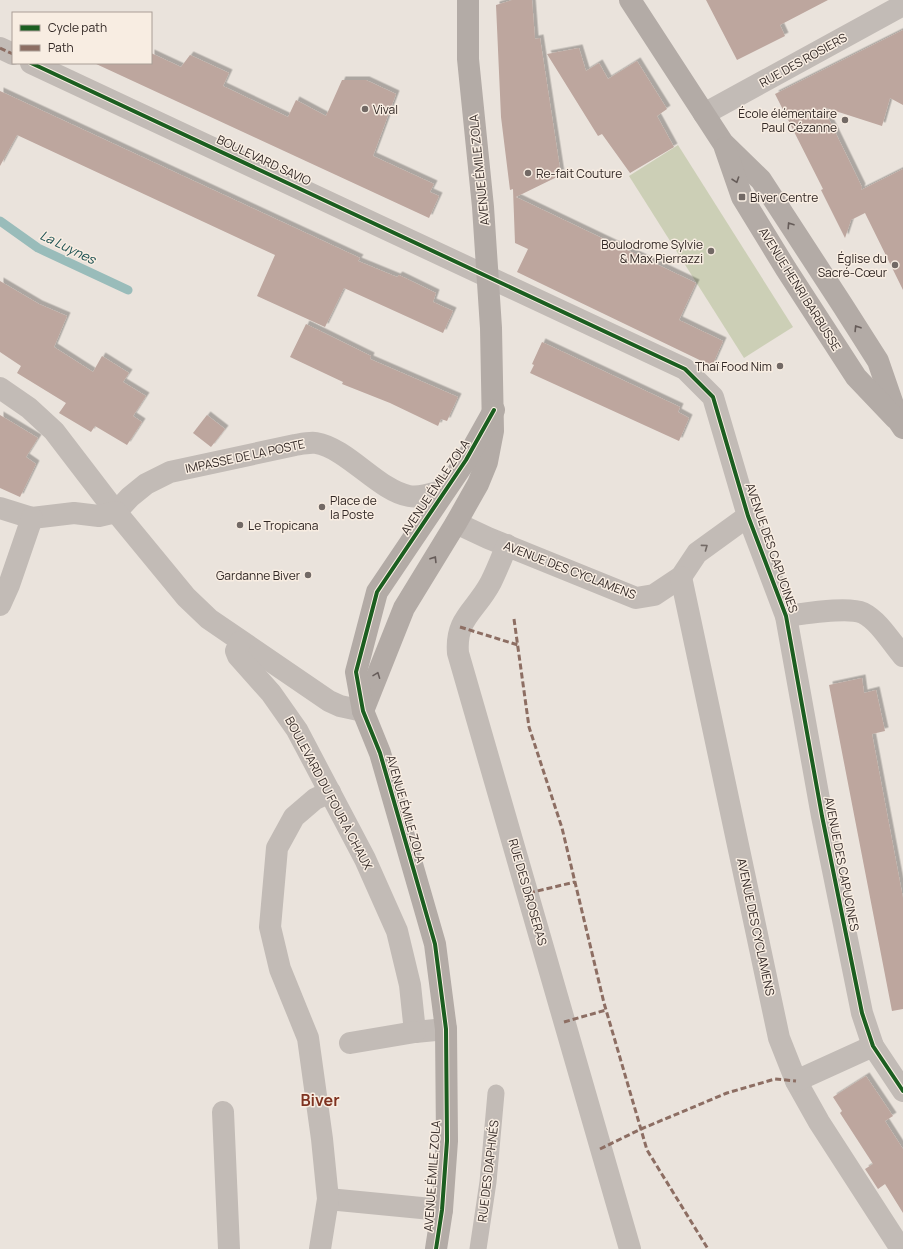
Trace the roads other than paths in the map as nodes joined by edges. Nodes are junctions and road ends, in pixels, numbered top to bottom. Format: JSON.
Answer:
{"nodes":[{"id":1,"x":469,"y":0,"type":"edge"},
{"id":2,"x":630,"y":0,"type":"edge"},
{"id":3,"x":903,"y":6,"type":"edge"},
{"id":4,"x":0,"y":48,"type":"edge"},
{"id":5,"x":12,"y":54,"type":"edge"},
{"id":6,"x":33,"y":64,"type":"edge"},
{"id":7,"x":704,"y":114,"type":"junction"},
{"id":8,"x":488,"y":276,"type":"junction"},
{"id":9,"x":0,"y":388,"type":"edge"},
{"id":10,"x":494,"y":410,"type":"junction"},
{"id":11,"x":901,"y":425,"type":"edge"},
{"id":12,"x":445,"y":490,"type":"junction"},
{"id":13,"x":0,"y":508,"type":"edge"},
{"id":14,"x":116,"y":512,"type":"junction"},
{"id":15,"x":748,"y":516,"type":"junction"},
{"id":16,"x":32,"y":518,"type":"junction"},
{"id":17,"x":456,"y":524,"type":"junction"},
{"id":18,"x":507,"y":545,"type":"junction"},
{"id":19,"x":681,"y":577,"type":"junction"},
{"id":20,"x":0,"y":605,"type":"edge"},
{"id":21,"x":786,"y":616,"type":"junction"},
{"id":22,"x":240,"y":642,"type":"junction"},
{"id":23,"x":903,"y":656,"type":"edge"},
{"id":24,"x":363,"y":711,"type":"junction"},
{"id":25,"x":330,"y":792,"type":"junction"},
{"id":26,"x":446,"y":1029,"type":"junction"},
{"id":27,"x":415,"y":1032,"type":"junction"},
{"id":28,"x":350,"y":1043,"type":"dead end"},
{"id":29,"x":873,"y":1046,"type":"junction"},
{"id":30,"x":796,"y":1081,"type":"junction"},
{"id":31,"x":903,"y":1092,"type":"edge"},
{"id":32,"x":496,"y":1093,"type":"dead end"},
{"id":33,"x":223,"y":1112,"type":"dead end"},
{"id":34,"x":328,"y":1198,"type":"junction"},
{"id":35,"x":442,"y":1210,"type":"junction"},
{"id":36,"x":228,"y":1249,"type":"edge"},
{"id":37,"x":320,"y":1249,"type":"edge"},
{"id":38,"x":436,"y":1249,"type":"edge"},
{"id":39,"x":478,"y":1249,"type":"edge"},
{"id":40,"x":630,"y":1249,"type":"edge"},
{"id":41,"x":901,"y":1249,"type":"edge"}],
"edges":[{"from":1,"to":8,"type":"street","name":"AVENUE ÉMILE ZOLA"},
{"from":2,"to":7,"type":"street"},
{"from":3,"to":7,"type":"street","name":"RUE DES ROSIERS"},
{"from":4,"to":5,"type":"street"},
{"from":6,"to":8,"type":"street","name":"BOULEVARD SAVIO"},
{"from":7,"to":11,"type":"street"},
{"from":8,"to":10,"type":"street","name":"AVENUE ÉMILE ZOLA"},
{"from":8,"to":15,"type":"street","name":"AVENUE DES CAPUCINES"},
{"from":9,"to":14,"type":"street"},
{"from":10,"to":12,"type":"street","name":"AVENUE ÉMILE ZOLA"},
{"from":10,"to":17,"type":"street","name":"AVENUE ÉMILE ZOLA"},
{"from":12,"to":14,"type":"street","name":"IMPASSE DE LA POSTE"},
{"from":12,"to":24,"type":"street","name":"AVENUE ÉMILE ZOLA"},
{"from":13,"to":16,"type":"street"},
{"from":14,"to":16,"type":"street"},
{"from":14,"to":22,"type":"street"},
{"from":19,"to":15,"type":"street","name":"AVENUE DES CYCLAMENS","one_way":true},
{"from":15,"to":21,"type":"street","name":"AVENUE DES CAPUCINES"},
{"from":16,"to":20,"type":"street"},
{"from":17,"to":18,"type":"street","name":"AVENUE DES CYCLAMENS"},
{"from":24,"to":17,"type":"street","name":"AVENUE ÉMILE ZOLA","one_way":true},
{"from":18,"to":19,"type":"street","name":"AVENUE DES CYCLAMENS"},
{"from":18,"to":40,"type":"street","name":"RUE DES DROSERAS"},
{"from":19,"to":30,"type":"street","name":"AVENUE DES CYCLAMENS"},
{"from":21,"to":23,"type":"street","name":"AVENUE DES CAPUCINES"},
{"from":21,"to":29,"type":"street","name":"AVENUE DES CAPUCINES"},
{"from":22,"to":24,"type":"street"},
{"from":22,"to":25,"type":"street","name":"BOULEVARD DU FOUR À CHAUX"},
{"from":24,"to":26,"type":"street","name":"AVENUE ÉMILE ZOLA"},
{"from":25,"to":27,"type":"street","name":"BOULEVARD DU FOUR À CHAUX"},
{"from":25,"to":34,"type":"street"},
{"from":26,"to":27,"type":"street"},
{"from":26,"to":35,"type":"street","name":"AVENUE ÉMILE ZOLA"},
{"from":27,"to":28,"type":"street"},
{"from":29,"to":30,"type":"street"},
{"from":29,"to":31,"type":"street","name":"AVENUE DES CAPUCINES"},
{"from":30,"to":41,"type":"street","name":"AVENUE DES CYCLAMENS"},
{"from":32,"to":39,"type":"lane","name":"RUE DES DAPHNÉS"},
{"from":33,"to":36,"type":"street"},
{"from":34,"to":35,"type":"street"},
{"from":34,"to":37,"type":"street"},
{"from":35,"to":38,"type":"street","name":"AVENUE ÉMILE ZOLA"}]}
